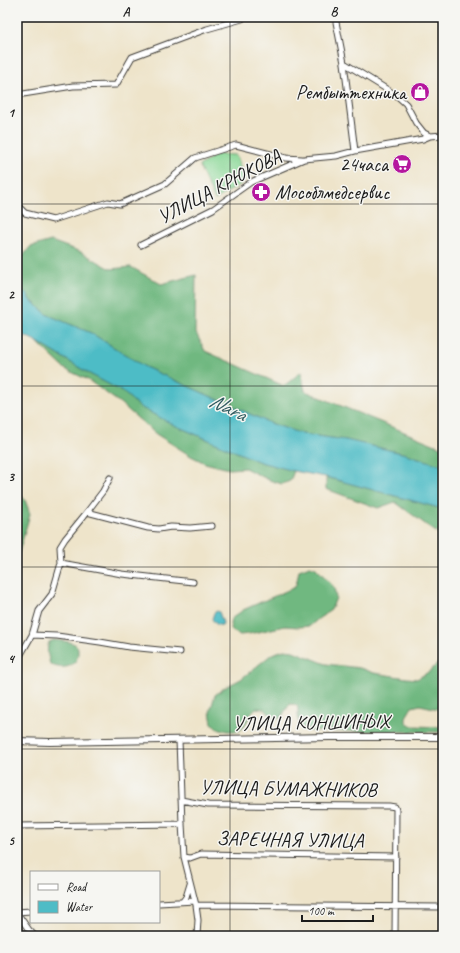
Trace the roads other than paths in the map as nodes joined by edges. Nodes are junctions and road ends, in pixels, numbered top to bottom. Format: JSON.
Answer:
{"nodes":[{"id":1,"x":335,"y":17,"type":"edge"},
{"id":2,"x":242,"y":19,"type":"dead end"},
{"id":3,"x":344,"y":63,"type":"junction"},
{"id":4,"x":17,"y":95,"type":"edge"},
{"id":5,"x":443,"y":135,"type":"edge"},
{"id":6,"x":430,"y":136,"type":"junction"},
{"id":7,"x":355,"y":151,"type":"junction"},
{"id":8,"x":304,"y":159,"type":"junction"},
{"id":9,"x":17,"y":205,"type":"edge"},
{"id":10,"x":141,"y":245,"type":"dead end"},
{"id":11,"x":110,"y":478,"type":"dead end"},
{"id":12,"x":88,"y":512,"type":"junction"},
{"id":13,"x":212,"y":526,"type":"dead end"},
{"id":14,"x":62,"y":562,"type":"junction"},
{"id":15,"x":193,"y":582,"type":"dead end"},
{"id":16,"x":32,"y":635,"type":"junction"},
{"id":17,"x":180,"y":652,"type":"dead end"},
{"id":18,"x":17,"y":661,"type":"edge"},
{"id":19,"x":443,"y":737,"type":"edge"},
{"id":20,"x":179,"y":740,"type":"junction"},
{"id":21,"x":17,"y":741,"type":"edge"},
{"id":22,"x":181,"y":800,"type":"junction"},
{"id":23,"x":182,"y":824,"type":"junction"},
{"id":24,"x":17,"y":826,"type":"edge"},
{"id":25,"x":184,"y":857,"type":"junction"},
{"id":26,"x":396,"y":857,"type":"junction"},
{"id":27,"x":191,"y":882,"type":"junction"},
{"id":28,"x":183,"y":901,"type":"junction"},
{"id":29,"x":160,"y":903,"type":"edge"},
{"id":30,"x":196,"y":903,"type":"junction"},
{"id":31,"x":396,"y":906,"type":"junction"},
{"id":32,"x":443,"y":907,"type":"edge"},
{"id":33,"x":30,"y":911,"type":"edge"},
{"id":34,"x":17,"y":913,"type":"edge"},
{"id":35,"x":35,"y":936,"type":"edge"},
{"id":36,"x":197,"y":936,"type":"edge"},
{"id":37,"x":395,"y":936,"type":"edge"}],
"edges":[{"from":1,"to":3,"type":"street"},
{"from":2,"to":4,"type":"street"},
{"from":3,"to":6,"type":"street"},
{"from":3,"to":7,"type":"street"},
{"from":5,"to":6,"type":"street","name":"УЛИЦА КРЮКОВА"},
{"from":6,"to":7,"type":"street","name":"УЛИЦА КРЮКОВА"},
{"from":7,"to":8,"type":"street","name":"УЛИЦА КРЮКОВА"},
{"from":8,"to":9,"type":"street"},
{"from":8,"to":10,"type":"street","name":"УЛИЦА КРЮКОВА"},
{"from":11,"to":12,"type":"street"},
{"from":12,"to":13,"type":"street"},
{"from":12,"to":14,"type":"street"},
{"from":14,"to":15,"type":"street"},
{"from":14,"to":16,"type":"street"},
{"from":16,"to":17,"type":"street"},
{"from":16,"to":18,"type":"street"},
{"from":19,"to":20,"type":"main road","name":"УЛИЦА КОНШИНЫХ"},
{"from":20,"to":21,"type":"main road","name":"УЛИЦА КОНШИНЫХ"},
{"from":20,"to":22,"type":"street"},
{"from":22,"to":23,"type":"street"},
{"from":22,"to":26,"type":"street","name":"УЛИЦА БУМАЖНИКОВ"},
{"from":23,"to":24,"type":"street"},
{"from":23,"to":25,"type":"street"},
{"from":25,"to":26,"type":"street","name":"ЗАРЕЧНАЯ УЛИЦА"},
{"from":25,"to":27,"type":"street"},
{"from":26,"to":31,"type":"street"},
{"from":27,"to":28,"type":"street"},
{"from":27,"to":30,"type":"street"},
{"from":28,"to":29,"type":"street"},
{"from":28,"to":30,"type":"street"},
{"from":30,"to":31,"type":"street"},
{"from":30,"to":36,"type":"street"},
{"from":31,"to":32,"type":"street"},
{"from":31,"to":37,"type":"street"},
{"from":33,"to":34,"type":"street"},
{"from":34,"to":35,"type":"street"}]}
